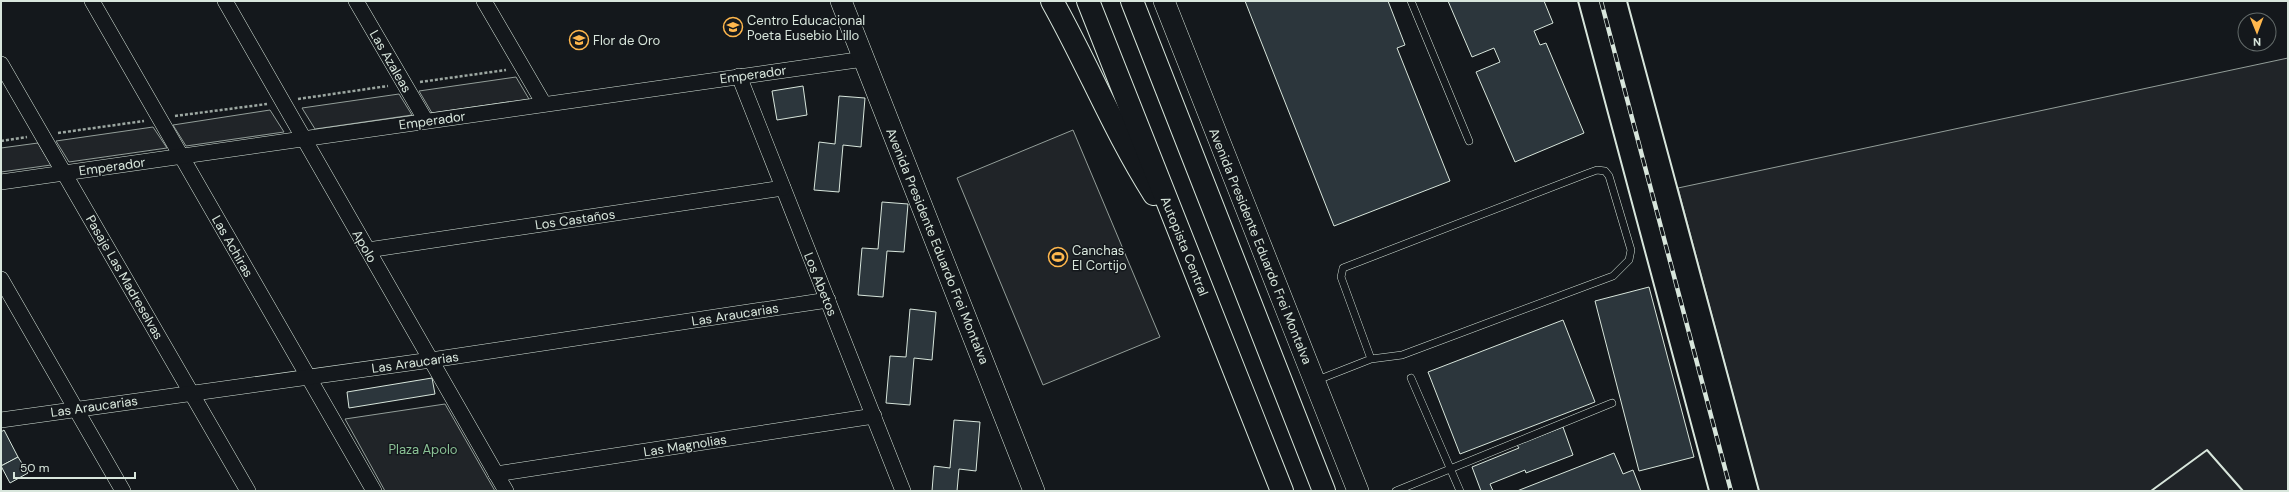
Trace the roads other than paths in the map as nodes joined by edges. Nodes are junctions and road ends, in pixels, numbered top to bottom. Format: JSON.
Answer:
{"nodes":[{"id":1,"x":92,"y":1,"type":"edge"},
{"id":2,"x":225,"y":1,"type":"edge"},
{"id":3,"x":356,"y":1,"type":"edge"},
{"id":4,"x":484,"y":1,"type":"edge"},
{"id":5,"x":841,"y":1,"type":"edge"},
{"id":6,"x":1052,"y":1,"type":"edge"},
{"id":7,"x":1088,"y":1,"type":"edge"},
{"id":8,"x":1132,"y":1,"type":"edge"},
{"id":9,"x":1164,"y":1,"type":"edge"},
{"id":10,"x":1411,"y":1,"type":"edge"},
{"id":11,"x":864,"y":59,"type":"junction"},
{"id":12,"x":1,"y":64,"type":"edge"},
{"id":13,"x":739,"y":76,"type":"junction"},
{"id":14,"x":544,"y":104,"type":"junction"},
{"id":15,"x":426,"y":121,"type":"junction"},
{"id":16,"x":304,"y":139,"type":"junction"},
{"id":17,"x":1469,"y":141,"type":"dead end"},
{"id":18,"x":181,"y":156,"type":"junction"},
{"id":19,"x":64,"y":173,"type":"junction"},
{"id":20,"x":1,"y":182,"type":"edge"},
{"id":21,"x":783,"y":188,"type":"junction"},
{"id":22,"x":1183,"y":239,"type":"junction"},
{"id":23,"x":368,"y":250,"type":"junction"},
{"id":24,"x":1,"y":279,"type":"edge"},
{"id":25,"x":828,"y":300,"type":"junction"},
{"id":26,"x":1371,"y":359,"type":"junction"},
{"id":27,"x":431,"y":360,"type":"junction"},
{"id":28,"x":308,"y":377,"type":"junction"},
{"id":29,"x":1410,"y":378,"type":"dead end"},
{"id":30,"x":1315,"y":381,"type":"junction"},
{"id":31,"x":192,"y":392,"type":"junction"},
{"id":32,"x":1612,"y":403,"type":"dead end"},
{"id":33,"x":76,"y":409,"type":"junction"},
{"id":34,"x":874,"y":416,"type":"junction"},
{"id":35,"x":1,"y":420,"type":"edge"},
{"id":36,"x":1450,"y":469,"type":"junction"},
{"id":37,"x":496,"y":474,"type":"junction"},
{"id":38,"x":123,"y":491,"type":"edge"},
{"id":39,"x":248,"y":491,"type":"edge"},
{"id":40,"x":374,"y":491,"type":"edge"},
{"id":41,"x":506,"y":491,"type":"edge"},
{"id":42,"x":903,"y":491,"type":"edge"},
{"id":43,"x":1034,"y":491,"type":"edge"},
{"id":44,"x":1282,"y":491,"type":"edge"},
{"id":45,"x":1324,"y":491,"type":"edge"},
{"id":46,"x":1358,"y":491,"type":"edge"},
{"id":47,"x":1396,"y":491,"type":"edge"},
{"id":48,"x":1460,"y":491,"type":"edge"}],
"edges":[{"from":1,"to":18,"type":"street","name":"Las Achiras"},
{"from":2,"to":16,"type":"street","name":"Apolo"},
{"from":3,"to":15,"type":"street","name":"Las Azaleas"},
{"from":4,"to":14,"type":"street"},
{"from":5,"to":11,"type":"main road","name":"Avenida Presidente Eduardo Frei Montalva"},
{"from":6,"to":22,"type":"highway"},
{"from":7,"to":22,"type":"highway","name":"Autopista Central"},
{"from":8,"to":45,"type":"highway"},
{"from":9,"to":30,"type":"main road","name":"Avenida Presidente Eduardo Frei Montalva"},
{"from":10,"to":17,"type":"lane"},
{"from":11,"to":13,"type":"street","name":"Emperador"},
{"from":11,"to":43,"type":"main road","name":"Avenida Presidente Eduardo Frei Montalva"},
{"from":12,"to":19,"type":"street","name":"Pasaje Las Madreselvas"},
{"from":13,"to":14,"type":"street","name":"Emperador"},
{"from":13,"to":21,"type":"street","name":"Los Abetos"},
{"from":14,"to":15,"type":"street","name":"Emperador"},
{"from":15,"to":16,"type":"street","name":"Emperador"},
{"from":16,"to":18,"type":"street","name":"Emperador"},
{"from":16,"to":23,"type":"street","name":"Apolo"},
{"from":18,"to":19,"type":"street","name":"Emperador"},
{"from":18,"to":28,"type":"street","name":"Las Achiras"},
{"from":19,"to":20,"type":"street","name":"Emperador"},
{"from":19,"to":31,"type":"street","name":"Pasaje Las Madreselvas"},
{"from":21,"to":23,"type":"street","name":"Los Castaños"},
{"from":21,"to":25,"type":"street","name":"Los Abetos"},
{"from":22,"to":44,"type":"highway","name":"Autopista Central"},
{"from":23,"to":27,"type":"street","name":"Apolo"},
{"from":24,"to":33,"type":"street"},
{"from":25,"to":27,"type":"street","name":"Las Araucarias"},
{"from":25,"to":34,"type":"street","name":"Los Abetos"},
{"from":26,"to":26,"type":"lane"},
{"from":26,"to":30,"type":"lane"},
{"from":27,"to":28,"type":"street","name":"Las Araucarias"},
{"from":27,"to":37,"type":"street","name":"Apolo"},
{"from":28,"to":31,"type":"street","name":"Las Araucarias"},
{"from":28,"to":40,"type":"street","name":"Las Achiras"},
{"from":29,"to":36,"type":"lane"},
{"from":30,"to":46,"type":"main road","name":"Avenida Presidente Eduardo Frei Montalva"},
{"from":31,"to":33,"type":"street","name":"Las Araucarias"},
{"from":31,"to":39,"type":"street","name":"Pasaje Las Madreselvas"},
{"from":32,"to":36,"type":"lane"},
{"from":33,"to":35,"type":"street","name":"Las Araucarias"},
{"from":33,"to":38,"type":"street"},
{"from":34,"to":37,"type":"street","name":"Las Magnolias"},
{"from":34,"to":42,"type":"street","name":"Los Abetos"},
{"from":36,"to":47,"type":"lane"},
{"from":36,"to":48,"type":"lane"},
{"from":37,"to":41,"type":"street","name":"Apolo"}]}
